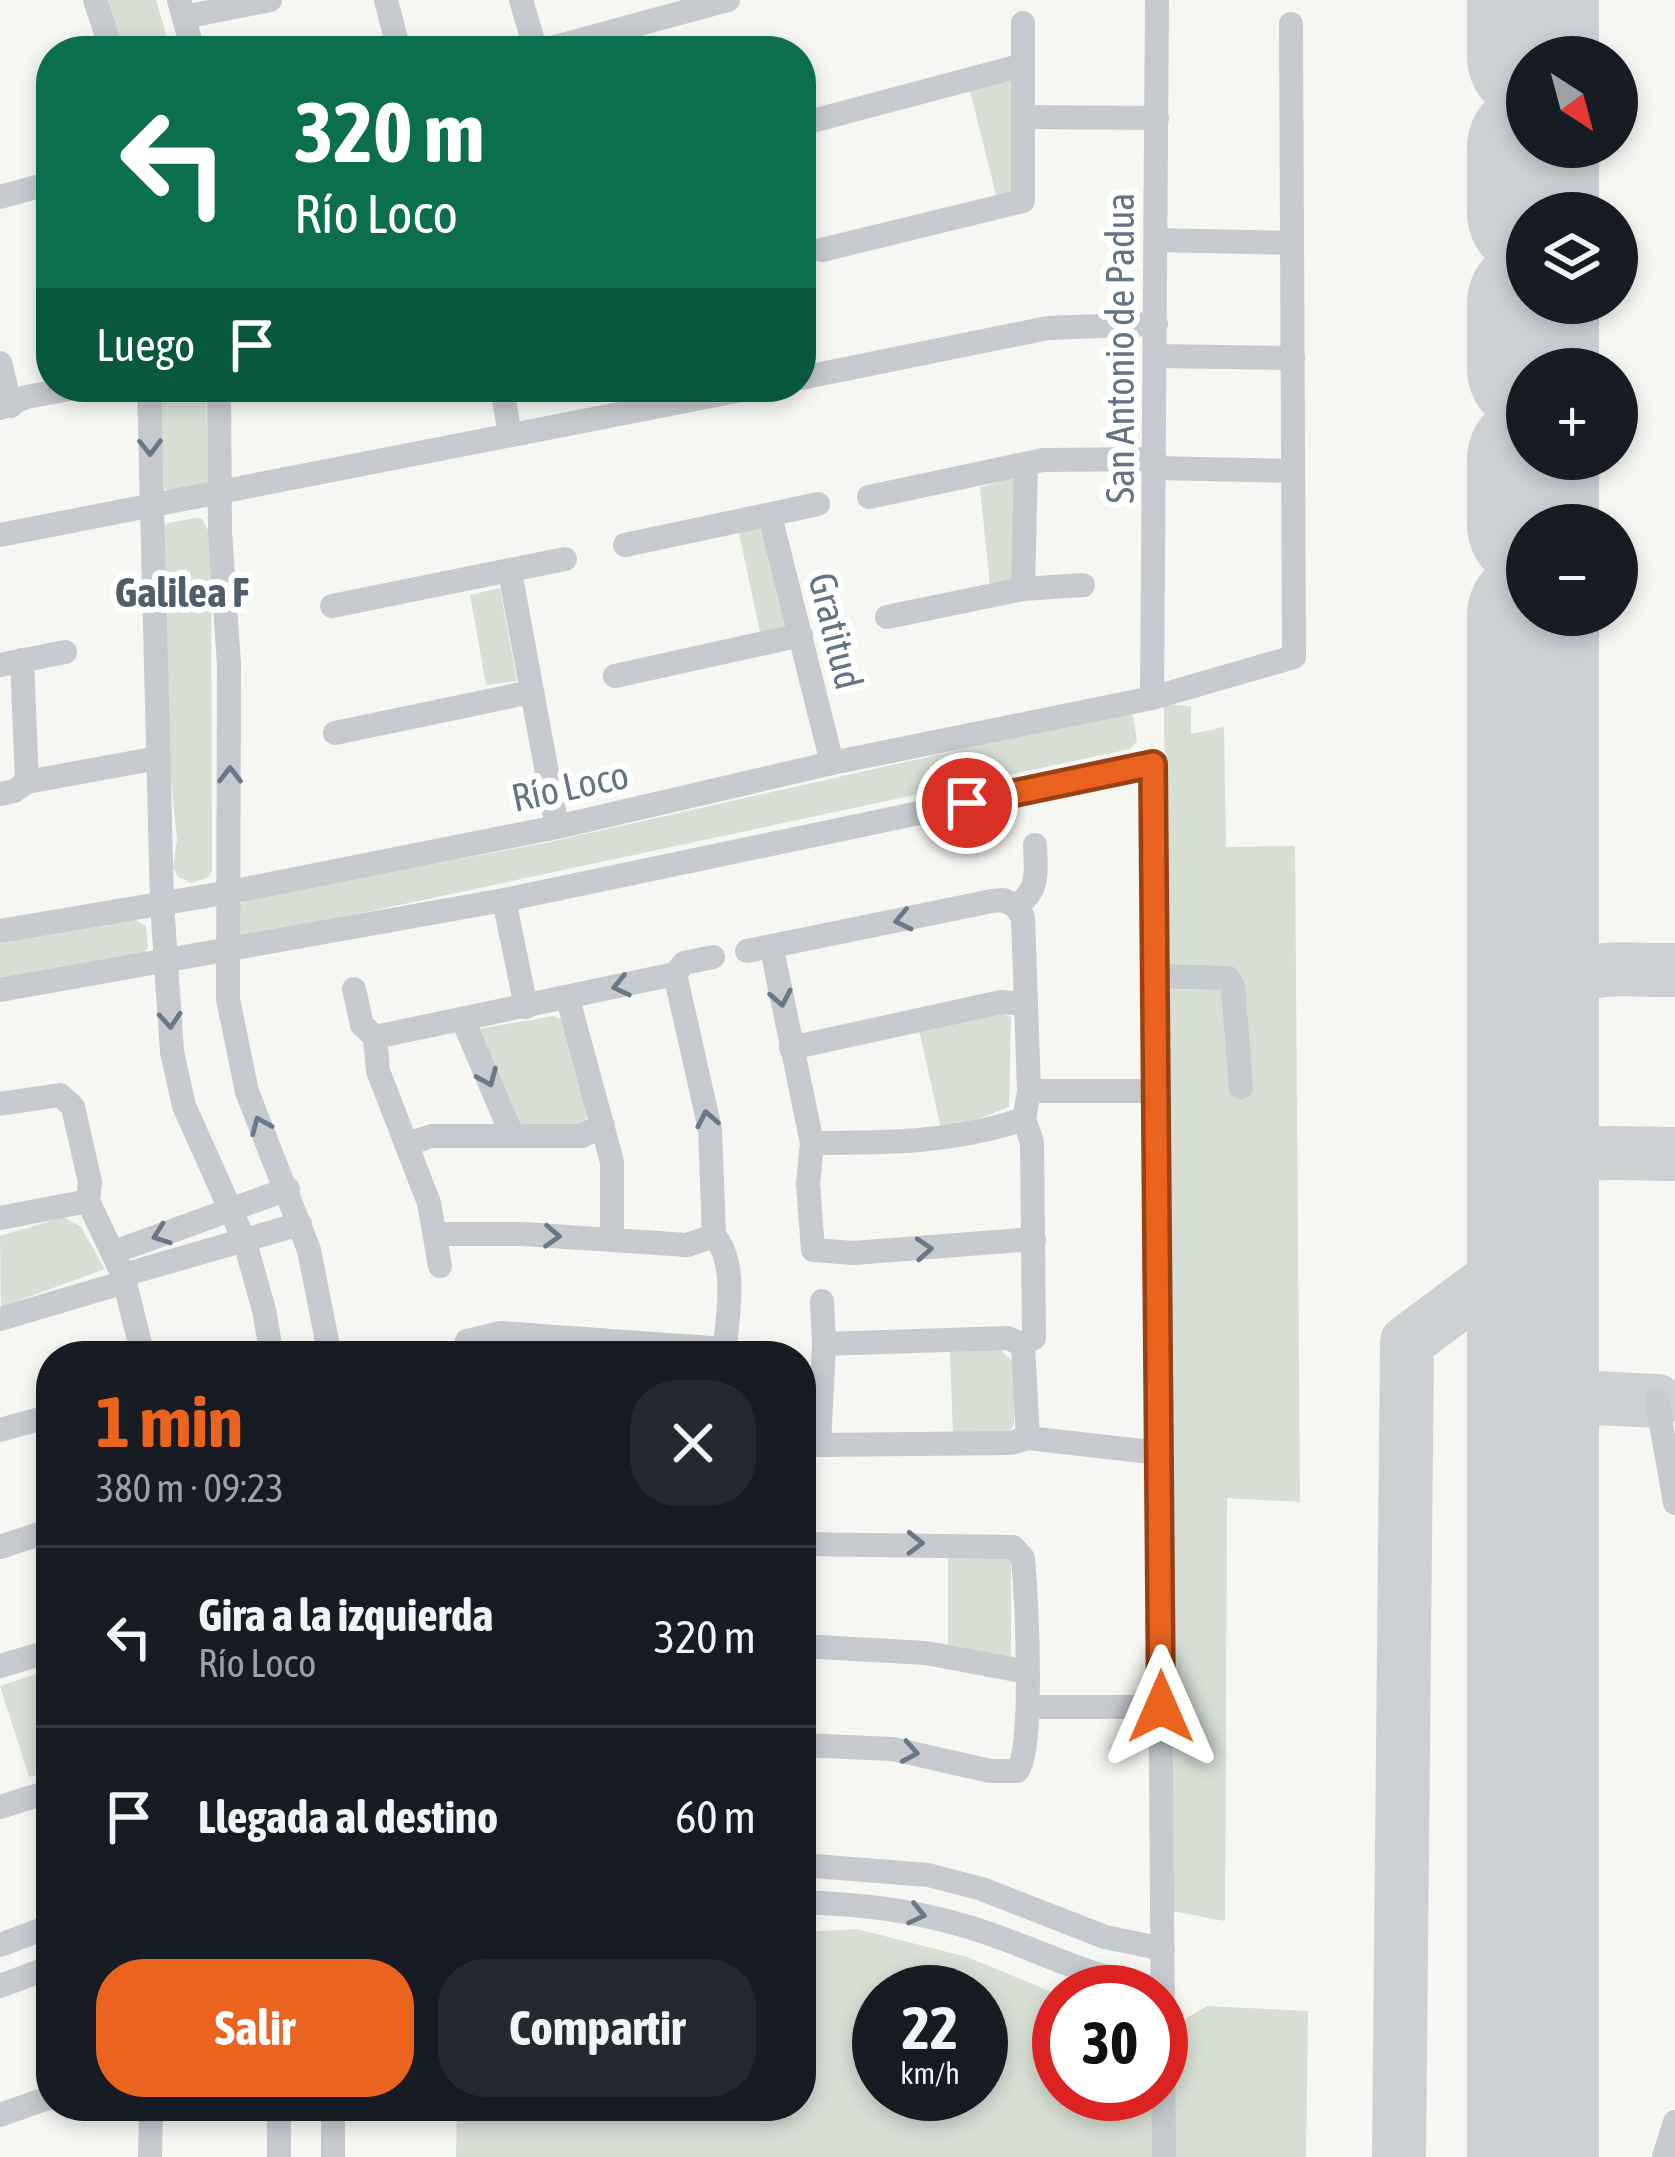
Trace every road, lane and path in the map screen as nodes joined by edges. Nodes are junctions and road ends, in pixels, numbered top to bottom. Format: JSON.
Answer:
{"nodes":[{"id":1,"x":95,"y":0,"type":"edge"},
{"id":2,"x":270,"y":0,"type":"edge"},
{"id":3,"x":386,"y":0,"type":"edge"},
{"id":4,"x":521,"y":0,"type":"edge"},
{"id":5,"x":728,"y":0,"type":"edge"},
{"id":6,"x":1157,"y":0,"type":"edge"},
{"id":7,"x":182,"y":9,"type":"edge"},
{"id":8,"x":644,"y":11,"type":"edge"},
{"id":9,"x":1023,"y":23,"type":"dead end"},
{"id":10,"x":1291,"y":24,"type":"dead end"},
{"id":11,"x":107,"y":36,"type":"edge"},
{"id":12,"x":395,"y":36,"type":"edge"},
{"id":13,"x":533,"y":36,"type":"edge"},
{"id":14,"x":578,"y":36,"type":"edge"},
{"id":15,"x":1023,"y":65,"type":"junction"},
{"id":16,"x":1023,"y":117,"type":"junction"},
{"id":17,"x":1157,"y":118,"type":"junction"},
{"id":18,"x":816,"y":120,"type":"edge"},
{"id":19,"x":36,"y":187,"type":"edge"},
{"id":20,"x":0,"y":197,"type":"edge"},
{"id":21,"x":1156,"y":240,"type":"junction"},
{"id":22,"x":1292,"y":243,"type":"junction"},
{"id":23,"x":822,"y":250,"type":"dead end"},
{"id":24,"x":1156,"y":324,"type":"junction"},
{"id":25,"x":1156,"y":356,"type":"junction"},
{"id":26,"x":1293,"y":358,"type":"junction"},
{"id":27,"x":0,"y":363,"type":"edge"},
{"id":28,"x":816,"y":375,"type":"edge"},
{"id":29,"x":36,"y":395,"type":"edge"},
{"id":30,"x":149,"y":402,"type":"edge"},
{"id":31,"x":219,"y":402,"type":"edge"},
{"id":32,"x":504,"y":402,"type":"edge"},
{"id":33,"x":680,"y":402,"type":"edge"},
{"id":34,"x":5,"y":407,"type":"edge"},
{"id":35,"x":510,"y":435,"type":"junction"},
{"id":36,"x":1026,"y":464,"type":"junction"},
{"id":37,"x":1155,"y":464,"type":"junction"},
{"id":38,"x":1293,"y":471,"type":"junction"},
{"id":39,"x":220,"y":494,"type":"junction"},
{"id":40,"x":869,"y":497,"type":"dead end"},
{"id":41,"x":818,"y":504,"type":"dead end"},
{"id":42,"x":150,"y":507,"type":"junction"},
{"id":43,"x":770,"y":516,"type":"junction"},
{"id":44,"x":0,"y":535,"type":"edge"},
{"id":45,"x":625,"y":545,"type":"dead end"},
{"id":46,"x":566,"y":559,"type":"dead end"},
{"id":47,"x":511,"y":572,"type":"junction"},
{"id":48,"x":1083,"y":585,"type":"dead end"},
{"id":49,"x":1023,"y":589,"type":"junction"},
{"id":50,"x":332,"y":606,"type":"dead end"},
{"id":51,"x":887,"y":617,"type":"dead end"},
{"id":52,"x":801,"y":635,"type":"junction"},
{"id":53,"x":64,"y":652,"type":"dead end"},
{"id":54,"x":11,"y":663,"type":"edge"},
{"id":55,"x":615,"y":676,"type":"dead end"},
{"id":56,"x":531,"y":692,"type":"junction"},
{"id":57,"x":1152,"y":698,"type":"junction"},
{"id":58,"x":334,"y":733,"type":"dead end"},
{"id":59,"x":158,"y":758,"type":"junction"},
{"id":60,"x":832,"y":763,"type":"junction"},
{"id":61,"x":27,"y":782,"type":"junction"},
{"id":62,"x":0,"y":794,"type":"edge"},
{"id":63,"x":557,"y":827,"type":"junction"},
{"id":64,"x":1034,"y":845,"type":"dead end"},
{"id":65,"x":230,"y":892,"type":"junction"},
{"id":66,"x":504,"y":900,"type":"junction"},
{"id":67,"x":162,"y":903,"type":"junction"},
{"id":68,"x":1016,"y":907,"type":"junction"},
{"id":69,"x":0,"y":931,"type":"edge"},
{"id":70,"x":230,"y":950,"type":"junction"},
{"id":71,"x":713,"y":958,"type":"dead end"},
{"id":72,"x":166,"y":960,"type":"junction"},
{"id":73,"x":675,"y":974,"type":"junction"},
{"id":74,"x":1155,"y":976,"type":"junction"},
{"id":75,"x":354,"y":989,"type":"dead end"},
{"id":76,"x":0,"y":990,"type":"edge"},
{"id":77,"x":568,"y":999,"type":"junction"},
{"id":78,"x":1026,"y":1004,"type":"junction"},
{"id":79,"x":526,"y":1007,"type":"junction"},
{"id":80,"x":463,"y":1020,"type":"junction"},
{"id":81,"x":375,"y":1037,"type":"junction"},
{"id":82,"x":791,"y":1048,"type":"junction"},
{"id":83,"x":1241,"y":1087,"type":"dead end"},
{"id":84,"x":1156,"y":1090,"type":"junction"},
{"id":85,"x":1029,"y":1091,"type":"junction"},
{"id":86,"x":0,"y":1104,"type":"edge"},
{"id":87,"x":1024,"y":1119,"type":"junction"},
{"id":88,"x":603,"y":1125,"type":"junction"},
{"id":89,"x":512,"y":1136,"type":"junction"},
{"id":90,"x":812,"y":1143,"type":"junction"},
{"id":91,"x":408,"y":1144,"type":"junction"},
{"id":92,"x":287,"y":1189,"type":"junction"},
{"id":93,"x":88,"y":1201,"type":"junction"},
{"id":94,"x":230,"y":1210,"type":"junction"},
{"id":95,"x":0,"y":1218,"type":"edge"},
{"id":96,"x":301,"y":1224,"type":"junction"},
{"id":97,"x":435,"y":1234,"type":"junction"},
{"id":98,"x":714,"y":1236,"type":"junction"},
{"id":99,"x":612,"y":1239,"type":"junction"},
{"id":100,"x":1034,"y":1239,"type":"junction"},
{"id":101,"x":245,"y":1242,"type":"junction"},
{"id":102,"x":440,"y":1266,"type":"dead end"},
{"id":103,"x":121,"y":1270,"type":"junction"},
{"id":104,"x":822,"y":1301,"type":"dead end"},
{"id":105,"x":0,"y":1319,"type":"edge"},
{"id":106,"x":139,"y":1341,"type":"edge"},
{"id":107,"x":269,"y":1341,"type":"edge"},
{"id":108,"x":328,"y":1341,"type":"edge"},
{"id":109,"x":467,"y":1341,"type":"edge"},
{"id":110,"x":594,"y":1341,"type":"edge"},
{"id":111,"x":725,"y":1341,"type":"edge"},
{"id":112,"x":824,"y":1344,"type":"junction"},
{"id":113,"x":1024,"y":1345,"type":"junction"},
{"id":114,"x":1657,"y":1401,"type":"dead end"},
{"id":115,"x":36,"y":1420,"type":"edge"},
{"id":116,"x":0,"y":1430,"type":"edge"},
{"id":117,"x":1028,"y":1438,"type":"junction"},
{"id":118,"x":1159,"y":1453,"type":"junction"},
{"id":119,"x":1675,"y":1503,"type":"edge"},
{"id":120,"x":36,"y":1535,"type":"edge"},
{"id":121,"x":816,"y":1544,"type":"edge"},
{"id":122,"x":0,"y":1546,"type":"edge"},
{"id":123,"x":816,"y":1647,"type":"edge"},
{"id":124,"x":36,"y":1655,"type":"edge"},
{"id":125,"x":0,"y":1666,"type":"edge"},
{"id":126,"x":1027,"y":1672,"type":"junction"},
{"id":127,"x":1028,"y":1706,"type":"junction"},
{"id":128,"x":1161,"y":1707,"type":"junction"},
{"id":129,"x":816,"y":1746,"type":"edge"},
{"id":130,"x":36,"y":1796,"type":"edge"},
{"id":131,"x":0,"y":1807,"type":"edge"},
{"id":132,"x":816,"y":1865,"type":"edge"},
{"id":133,"x":816,"y":1903,"type":"edge"},
{"id":134,"x":36,"y":1932,"type":"edge"},
{"id":135,"x":0,"y":1945,"type":"edge"},
{"id":136,"x":1163,"y":1949,"type":"junction"},
{"id":137,"x":1064,"y":1965,"type":"edge"},
{"id":138,"x":1163,"y":1965,"type":"edge"},
{"id":139,"x":36,"y":1973,"type":"edge"},
{"id":140,"x":0,"y":1986,"type":"edge"},
{"id":141,"x":36,"y":2102,"type":"edge"},
{"id":142,"x":0,"y":2115,"type":"edge"},
{"id":143,"x":151,"y":2121,"type":"edge"},
{"id":144,"x":279,"y":2121,"type":"edge"},
{"id":145,"x":333,"y":2121,"type":"edge"},
{"id":146,"x":1164,"y":2121,"type":"edge"},
{"id":147,"x":1675,"y":2122,"type":"edge"},
{"id":148,"x":150,"y":2157,"type":"edge"},
{"id":149,"x":278,"y":2157,"type":"edge"},
{"id":150,"x":333,"y":2157,"type":"edge"},
{"id":151,"x":1164,"y":2157,"type":"edge"},
{"id":152,"x":1664,"y":2157,"type":"edge"}],
"edges":[{"from":1,"to":11,"type":"street"},
{"from":2,"to":7,"type":"street"},
{"from":3,"to":12,"type":"street"},
{"from":4,"to":13,"type":"street"},
{"from":5,"to":8,"type":"street"},
{"from":6,"to":17,"type":"street","name":"San Antonio de Padua"},
{"from":8,"to":14,"type":"street"},
{"from":9,"to":15,"type":"street"},
{"from":10,"to":22,"type":"street"},
{"from":15,"to":16,"type":"street"},
{"from":15,"to":18,"type":"street"},
{"from":16,"to":17,"type":"street"},
{"from":16,"to":23,"type":"street"},
{"from":17,"to":21,"type":"street","name":"San Antonio de Padua"},
{"from":19,"to":20,"type":"street"},
{"from":21,"to":22,"type":"street"},
{"from":21,"to":24,"type":"street","name":"San Antonio de Padua"},
{"from":22,"to":26,"type":"street"},
{"from":24,"to":25,"type":"street","name":"San Antonio de Padua"},
{"from":24,"to":28,"type":"street"},
{"from":25,"to":26,"type":"street"},
{"from":25,"to":37,"type":"street","name":"San Antonio de Padua"},
{"from":26,"to":38,"type":"street"},
{"from":27,"to":34,"type":"street"},
{"from":29,"to":34,"type":"street"},
{"from":30,"to":42,"type":"street","one_way":true},
{"from":31,"to":39,"type":"street"},
{"from":32,"to":35,"type":"street"},
{"from":33,"to":35,"type":"street"},
{"from":35,"to":39,"type":"street"},
{"from":36,"to":37,"type":"street"},
{"from":36,"to":40,"type":"street"},
{"from":36,"to":49,"type":"street"},
{"from":37,"to":38,"type":"street"},
{"from":37,"to":57,"type":"street","name":"San Antonio de Padua"},
{"from":38,"to":57,"type":"street","name":"Río Loco"},
{"from":39,"to":42,"type":"street"},
{"from":65,"to":39,"type":"street","one_way":true},
{"from":41,"to":43,"type":"street"},
{"from":42,"to":44,"type":"street"},
{"from":42,"to":59,"type":"street"},
{"from":43,"to":45,"type":"street"},
{"from":43,"to":52,"type":"street","name":"Gratitud"},
{"from":46,"to":47,"type":"street"},
{"from":47,"to":50,"type":"street"},
{"from":47,"to":56,"type":"street"},
{"from":48,"to":49,"type":"street"},
{"from":49,"to":51,"type":"street"},
{"from":52,"to":55,"type":"street"},
{"from":52,"to":60,"type":"street","name":"Gratitud"},
{"from":53,"to":54,"type":"street"},
{"from":54,"to":61,"type":"street"},
{"from":56,"to":58,"type":"street"},
{"from":56,"to":63,"type":"street"},
{"from":57,"to":60,"type":"street","name":"Río Loco"},
{"from":59,"to":61,"type":"street"},
{"from":59,"to":67,"type":"street"},
{"from":60,"to":63,"type":"street","name":"Río Loco"},
{"from":61,"to":62,"type":"street"},
{"from":63,"to":65,"type":"street","name":"Río Loco"},
{"from":64,"to":68,"type":"street"},
{"from":65,"to":67,"type":"street","name":"Río Loco"},
{"from":65,"to":70,"type":"street"},
{"from":66,"to":70,"type":"street"},
{"from":66,"to":74,"type":"street"},
{"from":66,"to":79,"type":"street"},
{"from":67,"to":69,"type":"street","name":"Río Loco"},
{"from":67,"to":72,"type":"street"},
{"from":68,"to":78,"type":"street"},
{"from":68,"to":82,"type":"street","one_way":true},
{"from":70,"to":72,"type":"street"},
{"from":92,"to":70,"type":"street","one_way":true},
{"from":71,"to":73,"type":"street"},
{"from":72,"to":76,"type":"street"},
{"from":72,"to":94,"type":"street","one_way":true},
{"from":73,"to":77,"type":"street","one_way":true},
{"from":98,"to":73,"type":"street","one_way":true},
{"from":74,"to":83,"type":"street"},
{"from":74,"to":84,"type":"street"},
{"from":75,"to":81,"type":"street"},
{"from":77,"to":79,"type":"street"},
{"from":77,"to":88,"type":"street"},
{"from":78,"to":82,"type":"street"},
{"from":78,"to":85,"type":"street"},
{"from":79,"to":80,"type":"street"},
{"from":80,"to":81,"type":"street"},
{"from":80,"to":89,"type":"street","one_way":true},
{"from":81,"to":91,"type":"street"},
{"from":82,"to":90,"type":"street"},
{"from":84,"to":85,"type":"street"},
{"from":84,"to":118,"type":"street"},
{"from":85,"to":87,"type":"street"},
{"from":86,"to":93,"type":"street"},
{"from":87,"to":90,"type":"street"},
{"from":87,"to":100,"type":"street"},
{"from":88,"to":89,"type":"street"},
{"from":88,"to":99,"type":"street"},
{"from":89,"to":91,"type":"street"},
{"from":90,"to":100,"type":"street","one_way":true},
{"from":91,"to":97,"type":"street"},
{"from":92,"to":94,"type":"street"},
{"from":92,"to":96,"type":"street"},
{"from":93,"to":95,"type":"street"},
{"from":93,"to":103,"type":"street"},
{"from":94,"to":101,"type":"street"},
{"from":94,"to":103,"type":"street","one_way":true},
{"from":96,"to":101,"type":"street"},
{"from":96,"to":108,"type":"street"},
{"from":97,"to":99,"type":"street","one_way":true},
{"from":97,"to":102,"type":"street"},
{"from":98,"to":99,"type":"street"},
{"from":98,"to":111,"type":"street"},
{"from":100,"to":113,"type":"street"},
{"from":101,"to":103,"type":"street"},
{"from":101,"to":107,"type":"street"},
{"from":103,"to":105,"type":"street"},
{"from":103,"to":106,"type":"street"},
{"from":104,"to":112,"type":"street"},
{"from":109,"to":110,"type":"street"},
{"from":112,"to":113,"type":"street"},
{"from":112,"to":117,"type":"street"},
{"from":113,"to":117,"type":"street"},
{"from":114,"to":119,"type":"street"},
{"from":115,"to":116,"type":"street"},
{"from":117,"to":118,"type":"street"},
{"from":118,"to":128,"type":"street"},
{"from":120,"to":122,"type":"street"},
{"from":121,"to":126,"type":"street","one_way":true},
{"from":123,"to":126,"type":"street"},
{"from":124,"to":125,"type":"street"},
{"from":126,"to":127,"type":"street"},
{"from":127,"to":128,"type":"street"},
{"from":129,"to":127,"type":"street","one_way":true},
{"from":128,"to":136,"type":"street"},
{"from":130,"to":131,"type":"street"},
{"from":132,"to":136,"type":"street"},
{"from":133,"to":137,"type":"street","one_way":true},
{"from":134,"to":135,"type":"street"},
{"from":136,"to":138,"type":"street"},
{"from":139,"to":140,"type":"street"},
{"from":141,"to":142,"type":"street"},
{"from":143,"to":148,"type":"street"},
{"from":144,"to":149,"type":"street"},
{"from":145,"to":150,"type":"street"},
{"from":146,"to":151,"type":"street"},
{"from":147,"to":152,"type":"street"}]}
